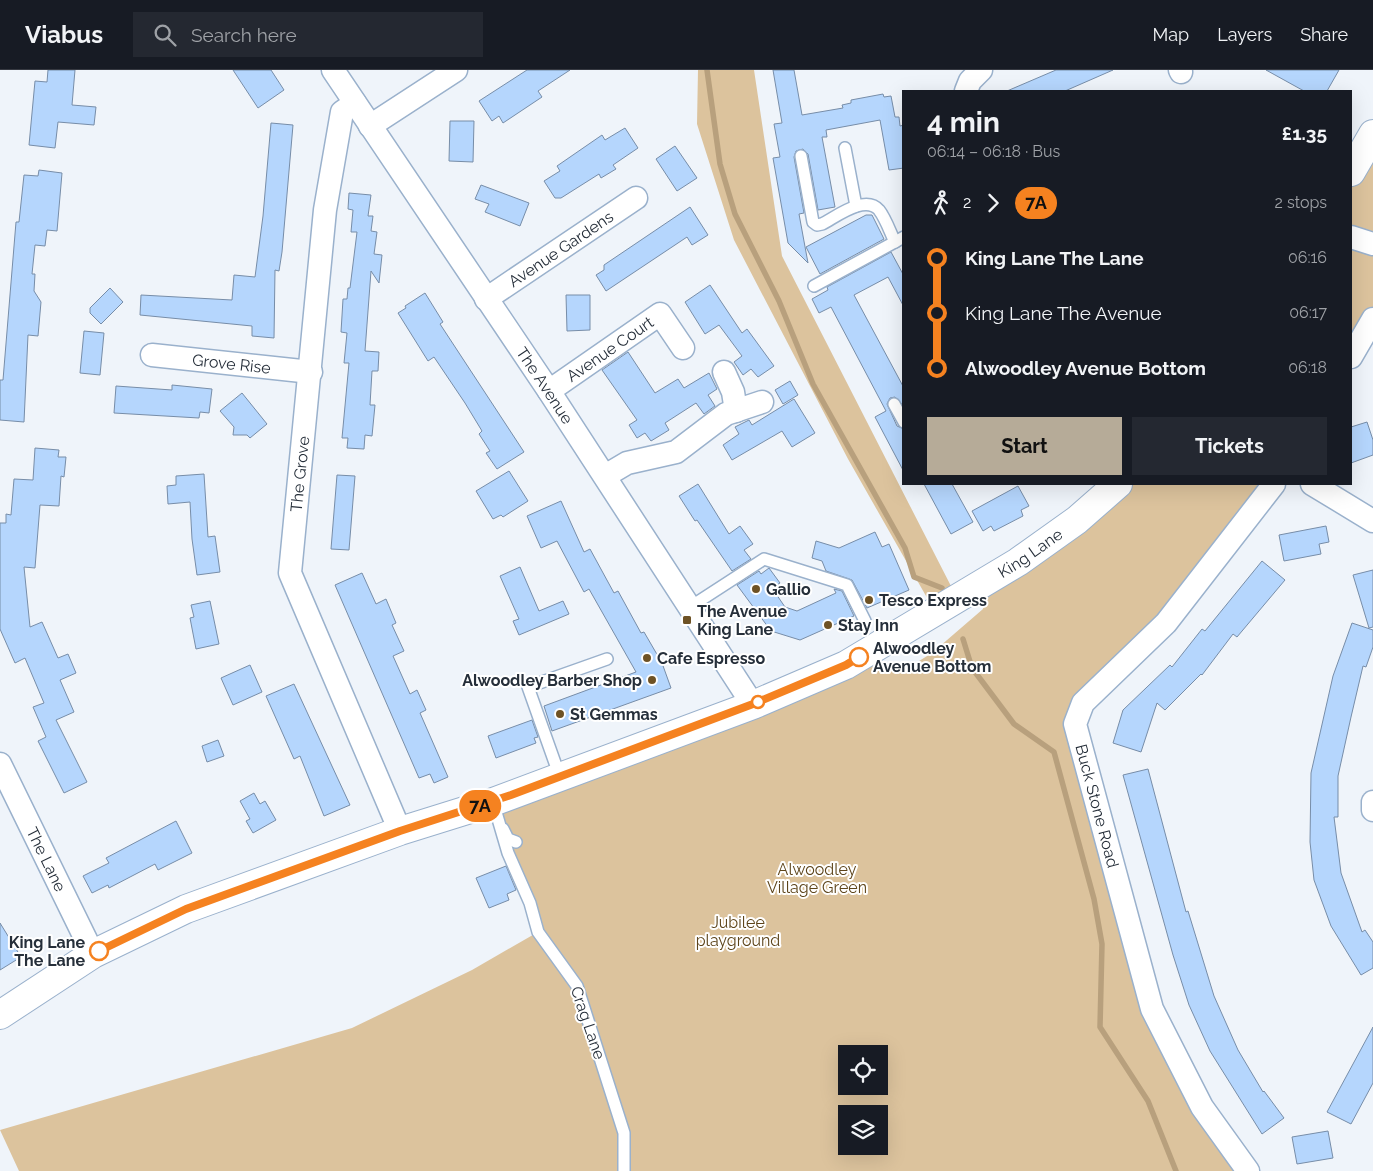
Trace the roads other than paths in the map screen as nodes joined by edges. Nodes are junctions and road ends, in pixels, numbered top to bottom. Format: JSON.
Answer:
{"nodes":[{"id":1,"x":333,"y":70,"type":"edge"},
{"id":2,"x":456,"y":70,"type":"edge"},
{"id":3,"x":981,"y":70,"type":"edge"},
{"id":4,"x":966,"y":90,"type":"edge"},
{"id":5,"x":355,"y":102,"type":"junction"},
{"id":6,"x":370,"y":126,"type":"junction"},
{"id":7,"x":1373,"y":134,"type":"edge"},
{"id":8,"x":845,"y":148,"type":"dead end"},
{"id":9,"x":801,"y":156,"type":"dead end"},
{"id":10,"x":1354,"y":161,"type":"edge"},
{"id":11,"x":636,"y":198,"type":"dead end"},
{"id":12,"x":856,"y":206,"type":"junction"},
{"id":13,"x":1352,"y":237,"type":"edge"},
{"id":14,"x":899,"y":239,"type":"edge"},
{"id":15,"x":1373,"y":244,"type":"edge"},
{"id":16,"x":814,"y":286,"type":"dead end"},
{"id":17,"x":486,"y":299,"type":"junction"},
{"id":18,"x":1373,"y":319,"type":"edge"},
{"id":19,"x":683,"y":348,"type":"dead end"},
{"id":20,"x":152,"y":355,"type":"dead end"},
{"id":21,"x":1352,"y":355,"type":"edge"},
{"id":22,"x":311,"y":372,"type":"junction"},
{"id":23,"x":724,"y":372,"type":"dead end"},
{"id":24,"x":549,"y":391,"type":"junction"},
{"id":25,"x":762,"y":402,"type":"dead end"},
{"id":26,"x":894,"y":404,"type":"dead end"},
{"id":27,"x":736,"y":410,"type":"junction"},
{"id":28,"x":902,"y":418,"type":"edge"},
{"id":29,"x":605,"y":476,"type":"junction"},
{"id":30,"x":1117,"y":485,"type":"edge"},
{"id":31,"x":1273,"y":485,"type":"edge"},
{"id":32,"x":1314,"y":485,"type":"edge"},
{"id":33,"x":1373,"y":521,"type":"edge"},
{"id":34,"x":690,"y":607,"type":"junction"},
{"id":35,"x":865,"y":621,"type":"dead end"},
{"id":36,"x":607,"y":660,"type":"dead end"},
{"id":37,"x":753,"y":704,"type":"junction"},
{"id":38,"x":0,"y":764,"type":"edge"},
{"id":39,"x":560,"y":777,"type":"junction"},
{"id":40,"x":493,"y":802,"type":"junction"},
{"id":41,"x":1373,"y":802,"type":"edge"},
{"id":42,"x":1373,"y":810,"type":"edge"},
{"id":43,"x":400,"y":831,"type":"junction"},
{"id":44,"x":516,"y":842,"type":"dead end"},
{"id":45,"x":93,"y":954,"type":"junction"},
{"id":46,"x":0,"y":1015,"type":"edge"},
{"id":47,"x":624,"y":1171,"type":"edge"},
{"id":48,"x":1248,"y":1171,"type":"edge"}],
"edges":[{"from":1,"to":5,"type":"street","name":"The Avenue"},
{"from":2,"to":6,"type":"street"},
{"from":3,"to":4,"type":"street"},
{"from":5,"to":6,"type":"street","name":"The Avenue"},
{"from":5,"to":22,"type":"street","name":"The Grove"},
{"from":6,"to":17,"type":"street","name":"The Avenue"},
{"from":7,"to":10,"type":"street"},
{"from":8,"to":12,"type":"lane"},
{"from":9,"to":12,"type":"lane"},
{"from":11,"to":17,"type":"street","name":"Avenue Gardens"},
{"from":12,"to":14,"type":"lane"},
{"from":13,"to":15,"type":"street"},
{"from":14,"to":16,"type":"lane"},
{"from":17,"to":24,"type":"street","name":"The Avenue"},
{"from":18,"to":21,"type":"street"},
{"from":19,"to":24,"type":"street","name":"Avenue Court"},
{"from":20,"to":22,"type":"street","name":"Grove Rise"},
{"from":22,"to":43,"type":"street","name":"The Grove"},
{"from":23,"to":27,"type":"street"},
{"from":24,"to":29,"type":"street","name":"The Avenue"},
{"from":25,"to":27,"type":"street"},
{"from":26,"to":28,"type":"lane"},
{"from":27,"to":29,"type":"street"},
{"from":29,"to":34,"type":"street","name":"The Avenue"},
{"from":30,"to":37,"type":"street","name":"King Lane"},
{"from":31,"to":48,"type":"street","name":"Buck Stone Road"},
{"from":32,"to":33,"type":"street"},
{"from":34,"to":35,"type":"lane"},
{"from":34,"to":37,"type":"street","name":"The Avenue"},
{"from":36,"to":39,"type":"lane"},
{"from":37,"to":39,"type":"street","name":"King Lane"},
{"from":38,"to":45,"type":"street","name":"The Lane"},
{"from":39,"to":40,"type":"street","name":"King Lane"},
{"from":40,"to":43,"type":"street","name":"King Lane"},
{"from":40,"to":44,"type":"lane"},
{"from":40,"to":47,"type":"lane","name":"Crag Lane"},
{"from":41,"to":42,"type":"street"},
{"from":43,"to":45,"type":"street","name":"King Lane"},
{"from":45,"to":46,"type":"street","name":"King Lane"}]}
